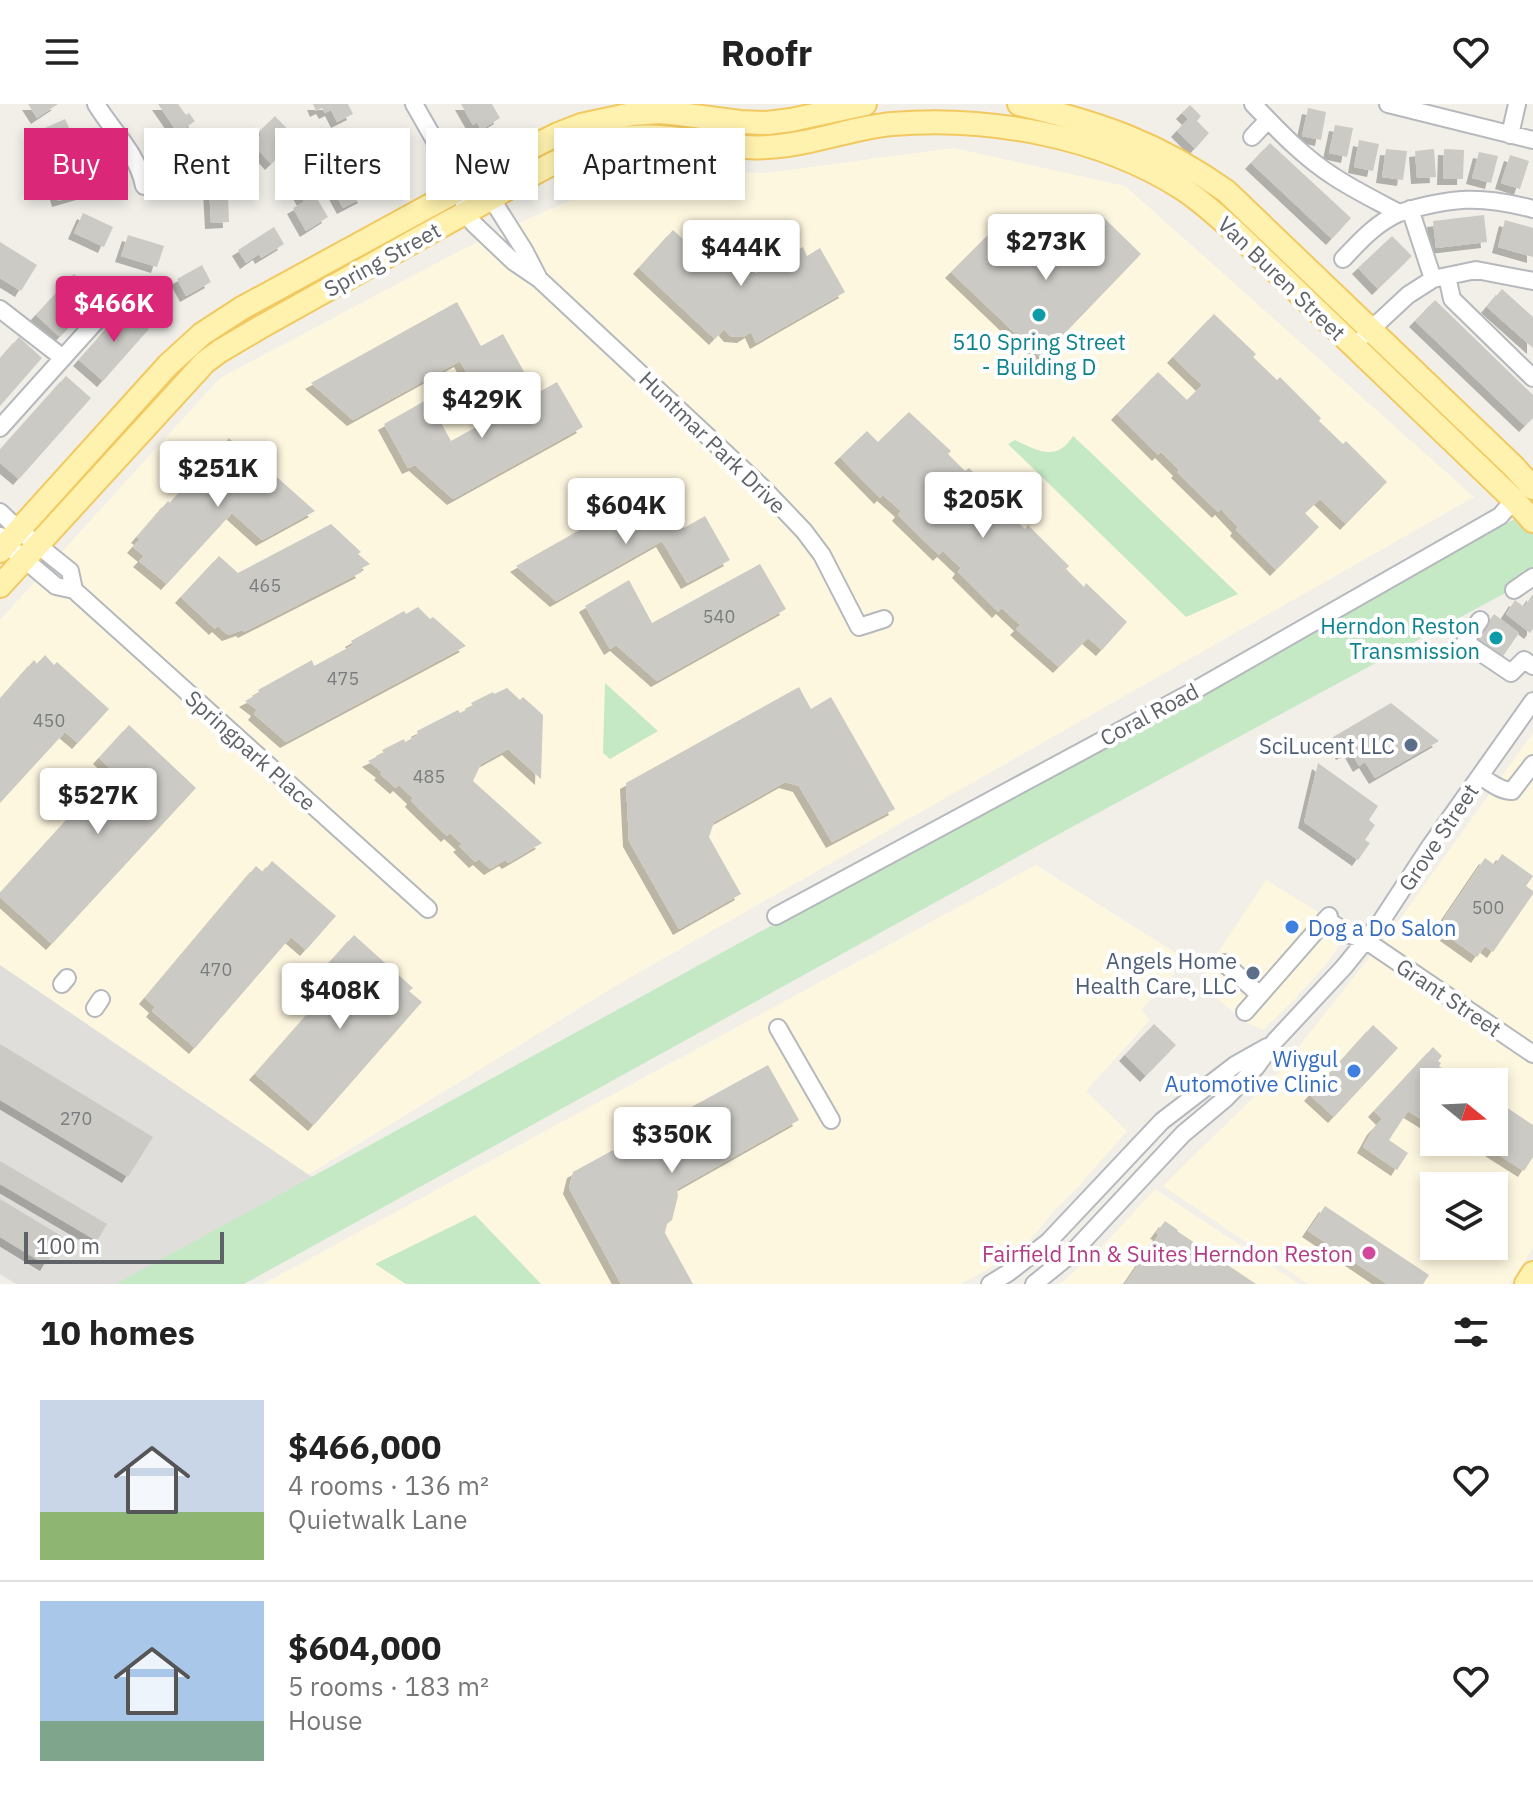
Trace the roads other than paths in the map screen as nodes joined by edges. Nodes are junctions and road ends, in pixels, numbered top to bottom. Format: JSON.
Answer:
{"nodes":[{"id":1,"x":96,"y":104,"type":"edge"},
{"id":2,"x":414,"y":104,"type":"edge"},
{"id":3,"x":865,"y":104,"type":"edge"},
{"id":4,"x":1006,"y":104,"type":"edge"},
{"id":5,"x":1019,"y":104,"type":"edge"},
{"id":6,"x":1253,"y":104,"type":"edge"},
{"id":7,"x":1388,"y":104,"type":"edge"},
{"id":8,"x":1517,"y":104,"type":"edge"},
{"id":9,"x":660,"y":108,"type":"edge"},
{"id":10,"x":1268,"y":120,"type":"junction"},
{"id":11,"x":1002,"y":127,"type":"junction"},
{"id":12,"x":428,"y":128,"type":"edge"},
{"id":13,"x":659,"y":128,"type":"edge"},
{"id":14,"x":1510,"y":135,"type":"junction"},
{"id":15,"x":1252,"y":137,"type":"dead end"},
{"id":16,"x":1533,"y":140,"type":"edge"},
{"id":17,"x":538,"y":145,"type":"edge"},
{"id":18,"x":745,"y":146,"type":"edge"},
{"id":19,"x":144,"y":186,"type":"dead end"},
{"id":20,"x":440,"y":200,"type":"edge"},
{"id":21,"x":463,"y":200,"type":"edge"},
{"id":22,"x":488,"y":200,"type":"edge"},
{"id":23,"x":492,"y":200,"type":"edge"},
{"id":24,"x":1533,"y":209,"type":"edge"},
{"id":25,"x":1405,"y":211,"type":"junction"},
{"id":26,"x":465,"y":213,"type":"junction"},
{"id":27,"x":1343,"y":259,"type":"dead end"},
{"id":28,"x":1440,"y":277,"type":"junction"},
{"id":29,"x":539,"y":279,"type":"junction"},
{"id":30,"x":1533,"y":281,"type":"edge"},
{"id":31,"x":115,"y":300,"type":"dead end"},
{"id":32,"x":3,"y":316,"type":"edge"},
{"id":33,"x":1370,"y":330,"type":"junction"},
{"id":34,"x":1354,"y":347,"type":"junction"},
{"id":35,"x":63,"y":358,"type":"junction"},
{"id":36,"x":1533,"y":378,"type":"edge"},
{"id":37,"x":0,"y":428,"type":"edge"},
{"id":38,"x":1524,"y":494,"type":"edge"},
{"id":39,"x":0,"y":512,"type":"edge"},
{"id":40,"x":1533,"y":521,"type":"edge"},
{"id":41,"x":6,"y":540,"type":"edge"},
{"id":42,"x":32,"y":553,"type":"junction"},
{"id":43,"x":1533,"y":577,"type":"edge"},
{"id":44,"x":0,"y":586,"type":"edge"},
{"id":45,"x":1514,"y":590,"type":"dead end"},
{"id":46,"x":884,"y":619,"type":"dead end"},
{"id":47,"x":1480,"y":620,"type":"dead end"},
{"id":48,"x":1533,"y":666,"type":"edge"},
{"id":49,"x":1533,"y":701,"type":"edge"},
{"id":50,"x":1533,"y":764,"type":"edge"},
{"id":51,"x":1480,"y":776,"type":"junction"},
{"id":52,"x":428,"y":909,"type":"dead end"},
{"id":53,"x":776,"y":916,"type":"dead end"},
{"id":54,"x":1365,"y":940,"type":"junction"},
{"id":55,"x":1224,"y":963,"type":"dead end"},
{"id":56,"x":1260,"y":995,"type":"junction"},
{"id":57,"x":1245,"y":1012,"type":"dead end"},
{"id":58,"x":778,"y":1028,"type":"dead end"},
{"id":59,"x":1275,"y":1041,"type":"junction"},
{"id":60,"x":1533,"y":1054,"type":"edge"},
{"id":61,"x":831,"y":1120,"type":"dead end"},
{"id":62,"x":1533,"y":1273,"type":"edge"},
{"id":63,"x":990,"y":1284,"type":"edge"},
{"id":64,"x":1034,"y":1284,"type":"edge"},
{"id":65,"x":1526,"y":1284,"type":"edge"}],
"edges":[{"from":1,"to":19,"type":"street"},
{"from":2,"to":12,"type":"street"},
{"from":3,"to":9,"type":"main road","name":"Spring Street"},
{"from":4,"to":11,"type":"main road"},
{"from":5,"to":33,"type":"main road","name":"Van Buren Street"},
{"from":6,"to":10,"type":"street"},
{"from":7,"to":14,"type":"street"},
{"from":8,"to":14,"type":"street"},
{"from":9,"to":13,"type":"street"},
{"from":9,"to":17,"type":"main road","name":"Spring Street"},
{"from":10,"to":15,"type":"street"},
{"from":10,"to":25,"type":"street"},
{"from":11,"to":18,"type":"main road","name":"Spring Street"},
{"from":11,"to":34,"type":"main road","name":"Van Buren Street"},
{"from":14,"to":16,"type":"street"},
{"from":20,"to":41,"type":"main road","name":"Spring Street"},
{"from":21,"to":26,"type":"street"},
{"from":22,"to":26,"type":"main road","name":"Spring Street"},
{"from":23,"to":29,"type":"street","name":"Huntmar Park Drive"},
{"from":24,"to":25,"type":"street"},
{"from":25,"to":27,"type":"street"},
{"from":25,"to":28,"type":"street"},
{"from":26,"to":29,"type":"street","name":"Huntmar Park Drive"},
{"from":26,"to":42,"type":"main road","name":"Spring Street"},
{"from":28,"to":30,"type":"street"},
{"from":28,"to":33,"type":"street"},
{"from":28,"to":36,"type":"street"},
{"from":29,"to":46,"type":"street","name":"Huntmar Park Drive"},
{"from":31,"to":35,"type":"street"},
{"from":32,"to":35,"type":"street"},
{"from":33,"to":34,"type":"street"},
{"from":33,"to":38,"type":"main road","name":"Van Buren Street"},
{"from":34,"to":38,"type":"main road","name":"Van Buren Street"},
{"from":35,"to":37,"type":"street"},
{"from":38,"to":40,"type":"main road","name":"Van Buren Street"},
{"from":38,"to":53,"type":"street","name":"Coral Road"},
{"from":39,"to":41,"type":"street","name":"Springpark Place"},
{"from":41,"to":42,"type":"street","name":"Springpark Place"},
{"from":42,"to":44,"type":"main road","name":"Spring Street"},
{"from":42,"to":52,"type":"street","name":"Springpark Place"},
{"from":43,"to":45,"type":"street"},
{"from":47,"to":48,"type":"street"},
{"from":49,"to":51,"type":"street","name":"Grove Street"},
{"from":50,"to":51,"type":"street"},
{"from":51,"to":54,"type":"street","name":"Grove Street"},
{"from":54,"to":56,"type":"street","name":"Grant Street"},
{"from":54,"to":59,"type":"street","name":"Grove Street"},
{"from":54,"to":60,"type":"street","name":"Grant Street"},
{"from":55,"to":56,"type":"street"},
{"from":56,"to":57,"type":"street"},
{"from":58,"to":61,"type":"street"},
{"from":59,"to":63,"type":"street","name":"Grove Street"},
{"from":59,"to":64,"type":"street","name":"Grove Street"},
{"from":62,"to":65,"type":"main road"}]}
